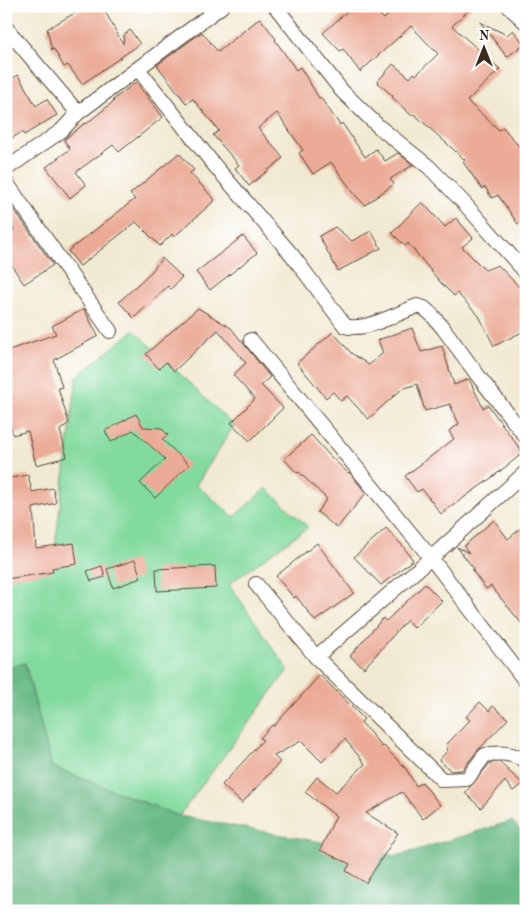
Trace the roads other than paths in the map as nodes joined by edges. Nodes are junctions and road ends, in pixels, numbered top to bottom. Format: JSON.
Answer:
{"nodes":[{"id":1,"x":222,"y":6,"type":"edge"},
{"id":2,"x":275,"y":6,"type":"edge"},
{"id":3,"x":511,"y":6,"type":"edge"},
{"id":4,"x":526,"y":20,"type":"edge"},
{"id":5,"x":6,"y":28,"type":"edge"},
{"id":6,"x":138,"y":69,"type":"junction"},
{"id":7,"x":78,"y":112,"type":"junction"},
{"id":8,"x":6,"y":169,"type":"edge"},
{"id":9,"x":6,"y":182,"type":"edge"},
{"id":10,"x":526,"y":273,"type":"edge"},
{"id":11,"x":110,"y":331,"type":"dead end"},
{"id":12,"x":251,"y":340,"type":"dead end"},
{"id":13,"x":526,"y":437,"type":"edge"},
{"id":14,"x":526,"y":472,"type":"edge"},
{"id":15,"x":431,"y":558,"type":"junction"},
{"id":16,"x":256,"y":584,"type":"dead end"},
{"id":17,"x":316,"y":657,"type":"junction"},
{"id":18,"x":526,"y":682,"type":"edge"},
{"id":19,"x":526,"y":761,"type":"edge"}],
"edges":[{"from":1,"to":6,"type":"street"},
{"from":2,"to":10,"type":"street"},
{"from":3,"to":4,"type":"main road"},
{"from":5,"to":7,"type":"street"},
{"from":6,"to":7,"type":"street"},
{"from":6,"to":13,"type":"street"},
{"from":7,"to":8,"type":"street"},
{"from":9,"to":11,"type":"street"},
{"from":12,"to":15,"type":"street"},
{"from":14,"to":15,"type":"street"},
{"from":15,"to":17,"type":"street"},
{"from":15,"to":18,"type":"street"},
{"from":16,"to":17,"type":"street"},
{"from":17,"to":19,"type":"street"}]}
